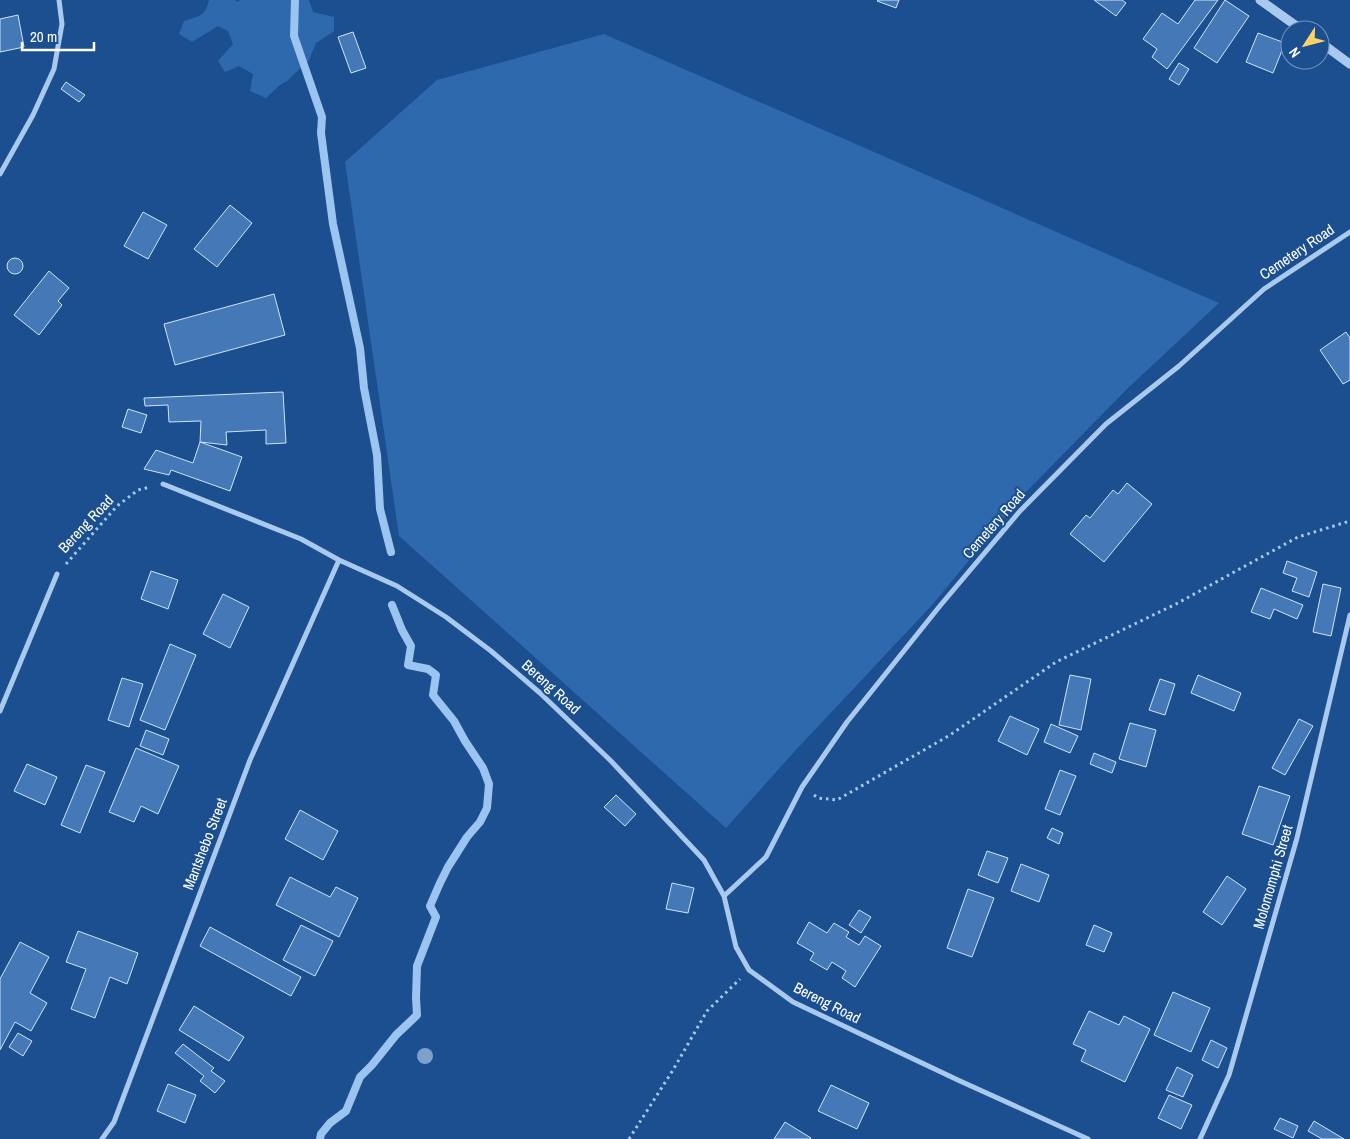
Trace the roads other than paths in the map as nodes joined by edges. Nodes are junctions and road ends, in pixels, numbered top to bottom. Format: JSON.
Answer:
{"nodes":[{"id":1,"x":59,"y":0,"type":"edge"},
{"id":2,"x":1260,"y":0,"type":"edge"},
{"id":3,"x":1288,"y":20,"type":"edge"},
{"id":4,"x":1330,"y":49,"type":"edge"},
{"id":5,"x":1350,"y":64,"type":"edge"},
{"id":6,"x":0,"y":174,"type":"edge"},
{"id":7,"x":1350,"y":232,"type":"edge"},
{"id":8,"x":163,"y":484,"type":"road end"},
{"id":9,"x":339,"y":560,"type":"junction"},
{"id":10,"x":57,"y":574,"type":"road end"},
{"id":11,"x":1350,"y":615,"type":"edge"},
{"id":12,"x":0,"y":711,"type":"edge"},
{"id":13,"x":724,"y":896,"type":"junction"},
{"id":14,"x":102,"y":1139,"type":"edge"},
{"id":15,"x":1088,"y":1139,"type":"edge"},
{"id":16,"x":1200,"y":1139,"type":"edge"}],
"edges":[{"from":1,"to":6,"type":"street"},
{"from":2,"to":3,"type":"street"},
{"from":4,"to":5,"type":"street"},
{"from":7,"to":13,"type":"street","name":"Cemetery Road"},
{"from":8,"to":9,"type":"street","name":"Bereng Road"},
{"from":9,"to":13,"type":"street","name":"Bereng Road"},
{"from":9,"to":14,"type":"street","name":"Mantshebo Street"},
{"from":10,"to":12,"type":"street","name":"Bereng Road"},
{"from":11,"to":16,"type":"street","name":"Molomomphi Street"},
{"from":13,"to":15,"type":"street","name":"Bereng Road"}]}
